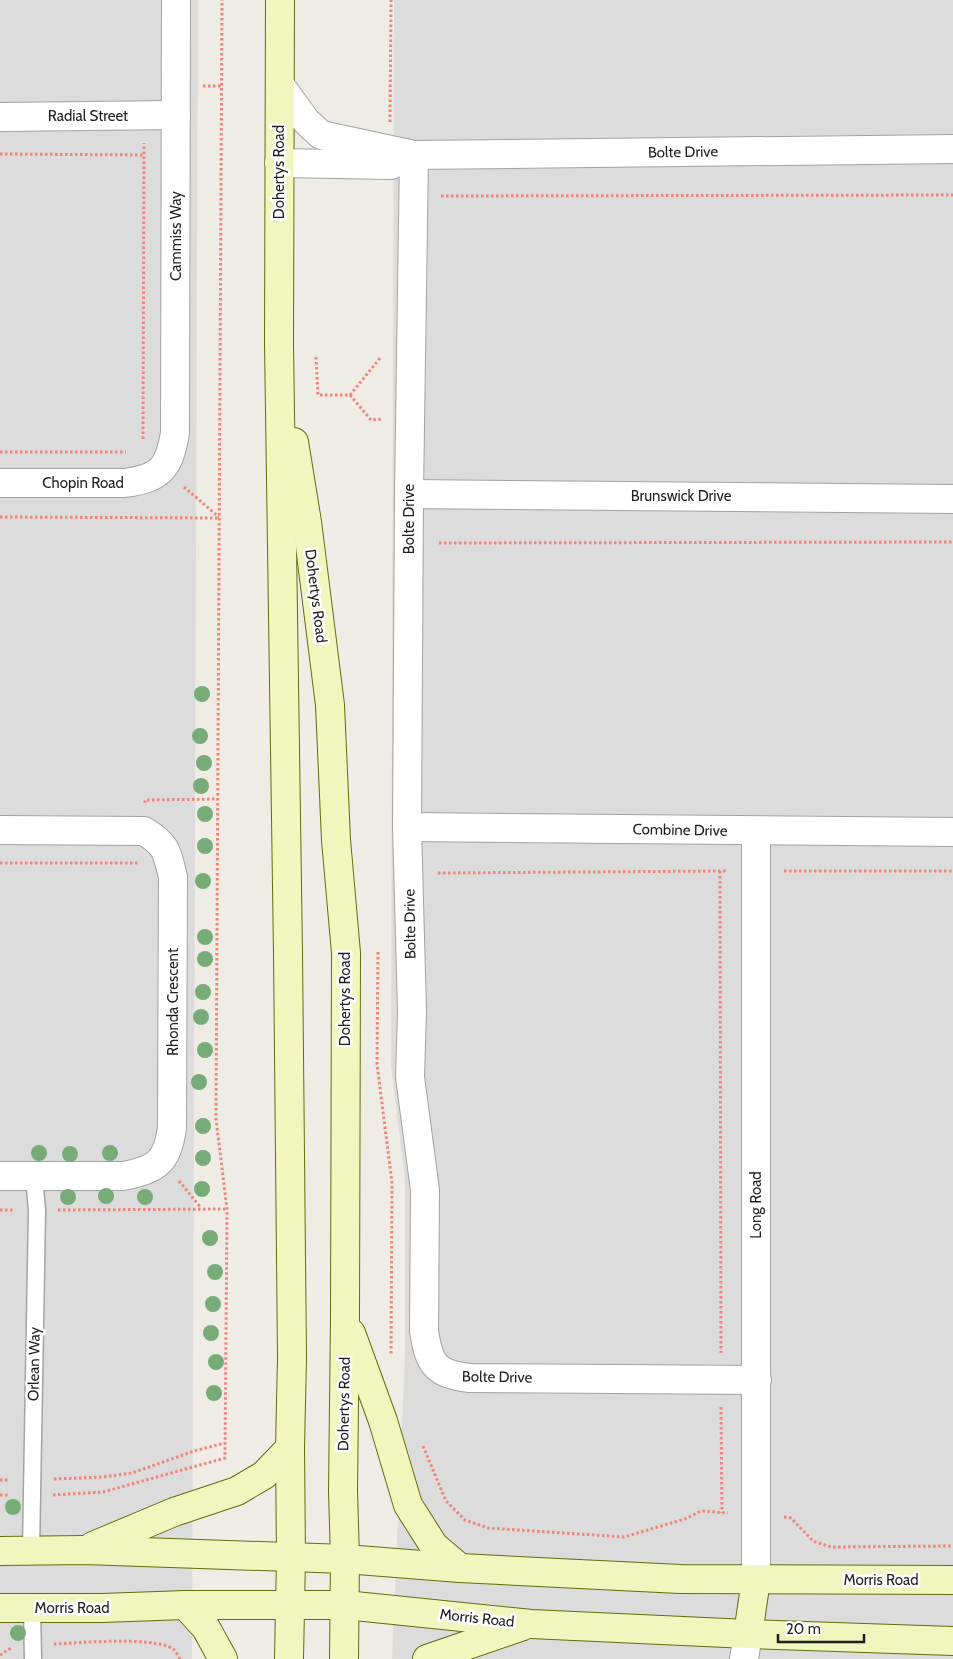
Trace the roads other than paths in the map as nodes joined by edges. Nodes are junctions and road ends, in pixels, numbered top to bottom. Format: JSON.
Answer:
{"nodes":[{"id":1,"x":176,"y":0,"type":"edge"},
{"id":2,"x":280,"y":0,"type":"edge"},
{"id":3,"x":280,"y":85,"type":"junction"},
{"id":4,"x":176,"y":116,"type":"junction"},
{"id":5,"x":0,"y":117,"type":"edge"},
{"id":6,"x":953,"y":149,"type":"edge"},
{"id":7,"x":402,"y":152,"type":"junction"},
{"id":8,"x":279,"y":163,"type":"junction"},
{"id":9,"x":279,"y":344,"type":"junction"},
{"id":10,"x":163,"y":470,"type":"joint"},
{"id":11,"x":0,"y":483,"type":"edge"},
{"id":12,"x":408,"y":494,"type":"junction"},
{"id":13,"x":953,"y":498,"type":"edge"},
{"id":14,"x":407,"y":827,"type":"junction"},
{"id":15,"x":0,"y":830,"type":"edge"},
{"id":16,"x":756,"y":831,"type":"junction"},
{"id":17,"x":953,"y":832,"type":"edge"},
{"id":18,"x":0,"y":1176,"type":"edge"},
{"id":19,"x":34,"y":1176,"type":"junction"},
{"id":20,"x":345,"y":1318,"type":"junction"},
{"id":21,"x":757,"y":1380,"type":"junction"},
{"id":22,"x":290,"y":1448,"type":"junction"},
{"id":23,"x":85,"y":1550,"type":"junction"},
{"id":24,"x":0,"y":1551,"type":"edge"},
{"id":25,"x":31,"y":1551,"type":"junction"},
{"id":26,"x":291,"y":1557,"type":"junction"},
{"id":27,"x":345,"y":1559,"type":"junction"},
{"id":28,"x":460,"y":1568,"type":"junction"},
{"id":29,"x":756,"y":1580,"type":"junction"},
{"id":30,"x":953,"y":1580,"type":"edge"},
{"id":31,"x":185,"y":1605,"type":"junction"},
{"id":32,"x":345,"y":1606,"type":"junction"},
{"id":33,"x":290,"y":1607,"type":"junction"},
{"id":34,"x":0,"y":1608,"type":"edge"},
{"id":35,"x":32,"y":1608,"type":"junction"},
{"id":36,"x":531,"y":1624,"type":"junction"},
{"id":37,"x":953,"y":1641,"type":"edge"},
{"id":38,"x":746,"y":1647,"type":"edge"},
{"id":39,"x":33,"y":1652,"type":"edge"},
{"id":40,"x":224,"y":1659,"type":"edge"},
{"id":41,"x":289,"y":1659,"type":"edge"},
{"id":42,"x":344,"y":1659,"type":"edge"},
{"id":43,"x":426,"y":1659,"type":"edge"}],
"edges":[{"from":1,"to":4,"type":"street","name":"Cammiss Way"},
{"from":2,"to":3,"type":"main road","name":"Dohertys Road"},
{"from":3,"to":7,"type":"street","name":"Bolte Drive"},
{"from":3,"to":8,"type":"main road","name":"Dohertys Road"},
{"from":4,"to":5,"type":"street","name":"Radial Street"},
{"from":4,"to":10,"type":"street","name":"Cammiss Way"},
{"from":6,"to":7,"type":"street","name":"Bolte Drive"},
{"from":7,"to":8,"type":"street","name":"Bolte Drive"},
{"from":7,"to":12,"type":"street","name":"Bolte Drive"},
{"from":8,"to":9,"type":"main road","name":"Dohertys Road"},
{"from":9,"to":20,"type":"main road","name":"Dohertys Road"},
{"from":9,"to":22,"type":"main road","name":"Dohertys Road"},
{"from":10,"to":11,"type":"street","name":"Chopin Road"},
{"from":12,"to":13,"type":"street","name":"Brunswick Drive"},
{"from":12,"to":14,"type":"street","name":"Bolte Drive"},
{"from":14,"to":16,"type":"street","name":"Combine Drive"},
{"from":14,"to":21,"type":"street","name":"Bolte Drive"},
{"from":15,"to":19,"type":"street","name":"Rhonda Crescent"},
{"from":16,"to":17,"type":"street","name":"Combine Drive"},
{"from":16,"to":21,"type":"street","name":"Long Road"},
{"from":18,"to":19,"type":"street","name":"Rhonda Crescent"},
{"from":19,"to":25,"type":"lane","name":"Orlean Way"},
{"from":20,"to":27,"type":"main road","name":"Dohertys Road"},
{"from":20,"to":28,"type":"main road"},
{"from":21,"to":29,"type":"street","name":"Long Road"},
{"from":22,"to":23,"type":"main road"},
{"from":22,"to":26,"type":"main road","name":"Dohertys Road"},
{"from":23,"to":25,"type":"main road","name":"Morris Road"},
{"from":23,"to":26,"type":"main road","name":"Morris Road"},
{"from":24,"to":25,"type":"main road","name":"Morris Road"},
{"from":26,"to":27,"type":"main road","name":"Morris Road"},
{"from":26,"to":33,"type":"main road","name":"Dohertys Road"},
{"from":27,"to":28,"type":"main road","name":"Morris Road"},
{"from":27,"to":32,"type":"main road","name":"Dohertys Road"},
{"from":28,"to":29,"type":"main road","name":"Morris Road"},
{"from":29,"to":30,"type":"main road","name":"Morris Road"},
{"from":29,"to":38,"type":"main road"},
{"from":31,"to":33,"type":"main road","name":"Morris Road"},
{"from":31,"to":35,"type":"main road","name":"Morris Road"},
{"from":31,"to":40,"type":"main road"},
{"from":32,"to":33,"type":"main road","name":"Morris Road"},
{"from":32,"to":36,"type":"main road","name":"Morris Road"},
{"from":32,"to":42,"type":"main road","name":"Dohertys Road"},
{"from":33,"to":41,"type":"main road","name":"Dohertys Road"},
{"from":34,"to":35,"type":"main road","name":"Morris Road"},
{"from":35,"to":39,"type":"lane"},
{"from":36,"to":38,"type":"main road","name":"Morris Road"},
{"from":36,"to":43,"type":"main road"},
{"from":37,"to":38,"type":"main road","name":"Morris Road"}]}
